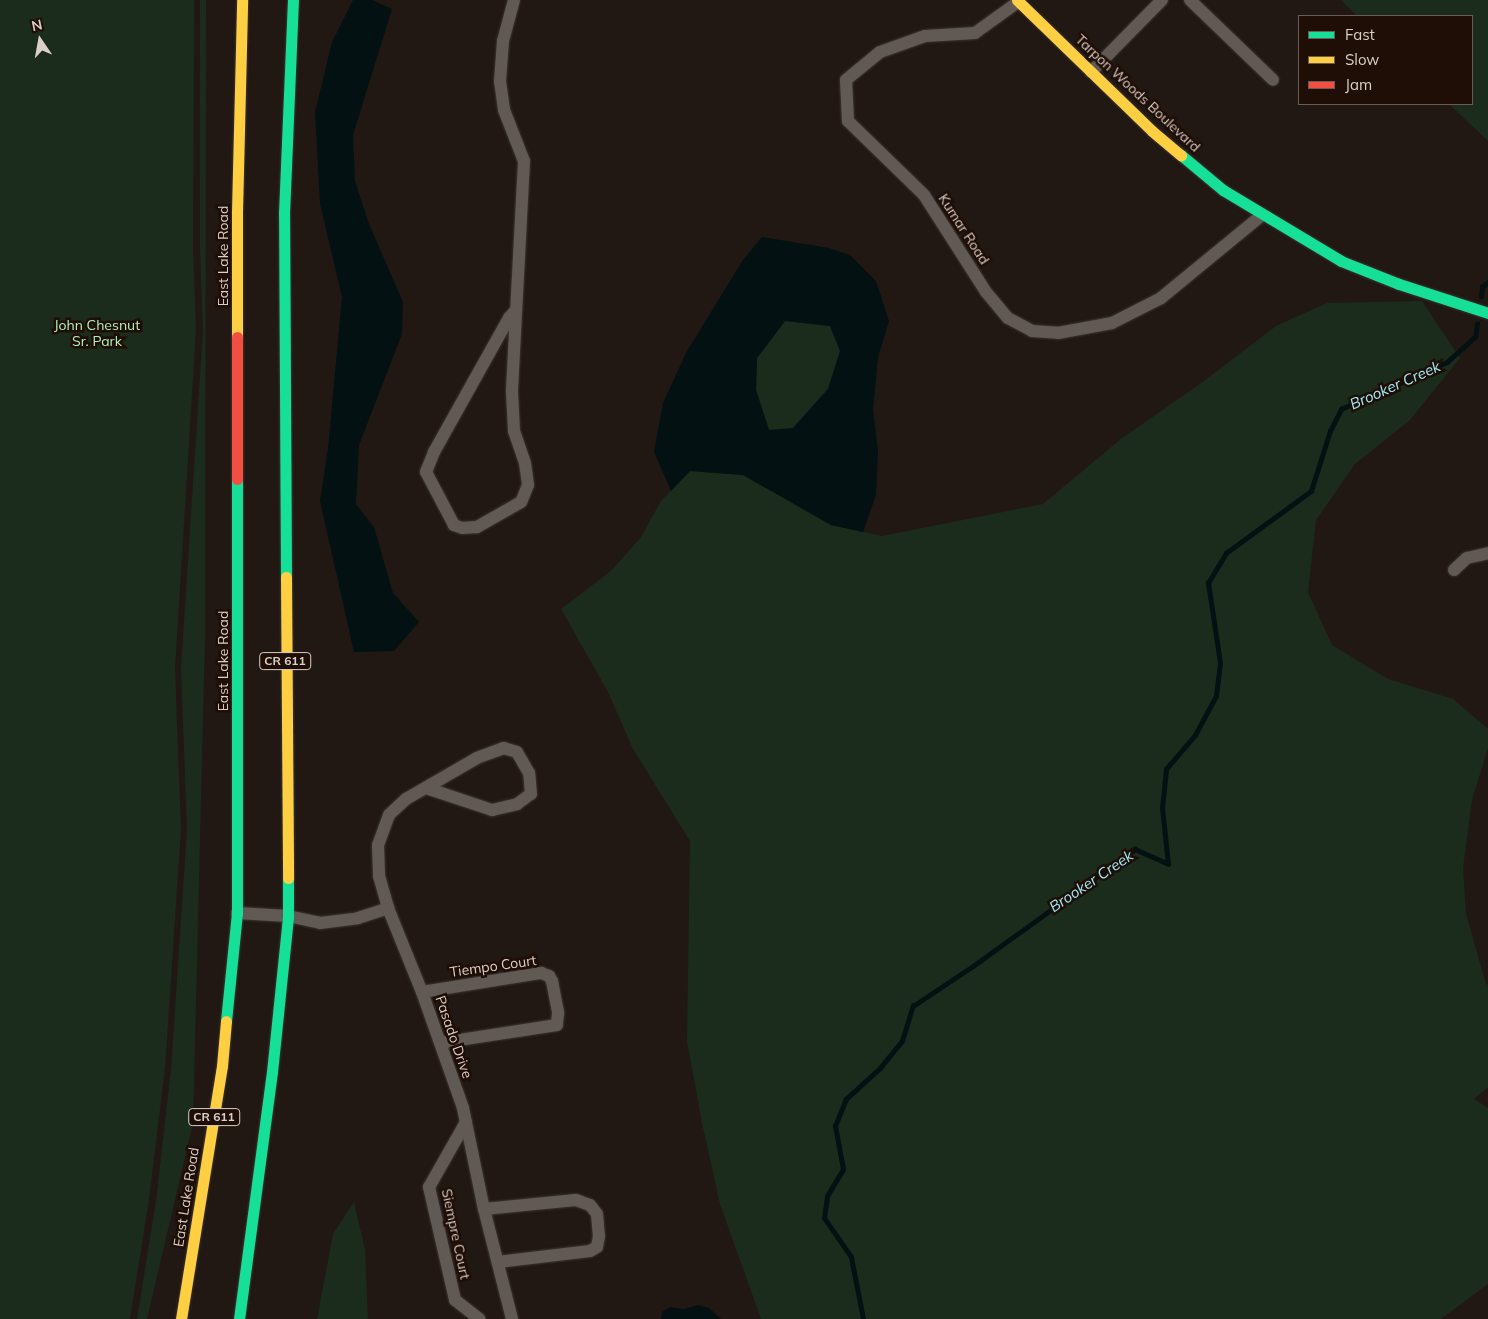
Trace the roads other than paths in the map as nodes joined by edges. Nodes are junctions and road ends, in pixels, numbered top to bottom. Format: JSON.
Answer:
{"nodes":[{"id":1,"x":242,"y":0,"type":"edge"},
{"id":2,"x":293,"y":0,"type":"edge"},
{"id":3,"x":514,"y":0,"type":"edge"},
{"id":4,"x":1162,"y":0,"type":"edge"},
{"id":5,"x":1190,"y":0,"type":"edge"},
{"id":6,"x":1017,"y":1,"type":"edge"},
{"id":7,"x":1091,"y":72,"type":"junction"},
{"id":8,"x":1273,"y":80,"type":"dead end"},
{"id":9,"x":1262,"y":216,"type":"junction"},
{"id":10,"x":516,"y":310,"type":"junction"},
{"id":11,"x":1488,"y":313,"type":"edge"},
{"id":12,"x":1488,"y":553,"type":"edge"},
{"id":13,"x":1454,"y":570,"type":"dead end"},
{"id":14,"x":426,"y":788,"type":"junction"},
{"id":15,"x":388,"y":908,"type":"junction"},
{"id":16,"x":237,"y":914,"type":"junction"},
{"id":17,"x":288,"y":916,"type":"junction"},
{"id":18,"x":422,"y":992,"type":"junction"},
{"id":19,"x":440,"y":1043,"type":"junction"},
{"id":20,"x":466,"y":1122,"type":"junction"},
{"id":21,"x":484,"y":1209,"type":"junction"},
{"id":22,"x":498,"y":1262,"type":"junction"},
{"id":23,"x":181,"y":1319,"type":"edge"},
{"id":24,"x":239,"y":1319,"type":"edge"},
{"id":25,"x":479,"y":1319,"type":"edge"},
{"id":26,"x":512,"y":1319,"type":"edge"}],
"edges":[{"from":1,"to":16,"type":"main road","name":"East Lake Road","number":"CR 611"},
{"from":2,"to":17,"type":"main road","number":"CR 611"},
{"from":3,"to":10,"type":"street"},
{"from":4,"to":7,"type":"street"},
{"from":5,"to":8,"type":"street"},
{"from":6,"to":7,"type":"main road","name":"Tarpon Woods Boulevard"},
{"from":6,"to":9,"type":"street","name":"Kumar Road"},
{"from":7,"to":9,"type":"main road","name":"Tarpon Woods Boulevard"},
{"from":9,"to":11,"type":"main road","name":"Tarpon Woods Boulevard"},
{"from":10,"to":10,"type":"street"},
{"from":12,"to":13,"type":"street"},
{"from":14,"to":14,"type":"street","name":"Pasado Drive"},
{"from":14,"to":15,"type":"street","name":"Pasado Drive"},
{"from":15,"to":17,"type":"street"},
{"from":15,"to":18,"type":"street","name":"Pasado Drive"},
{"from":16,"to":17,"type":"street"},
{"from":16,"to":23,"type":"main road","name":"East Lake Road","number":"CR 611"},
{"from":17,"to":24,"type":"main road","number":"CR 611"},
{"from":18,"to":19,"type":"street","name":"Pasado Drive"},
{"from":18,"to":19,"type":"street","name":"Tiempo Court"},
{"from":19,"to":20,"type":"street","name":"Pasado Drive"},
{"from":20,"to":21,"type":"street","name":"Pasado Drive"},
{"from":20,"to":25,"type":"street","name":"Siempre Court"},
{"from":21,"to":22,"type":"street","name":"Pasado Drive"},
{"from":21,"to":22,"type":"street"},
{"from":22,"to":26,"type":"street","name":"Pasado Drive"}]}
